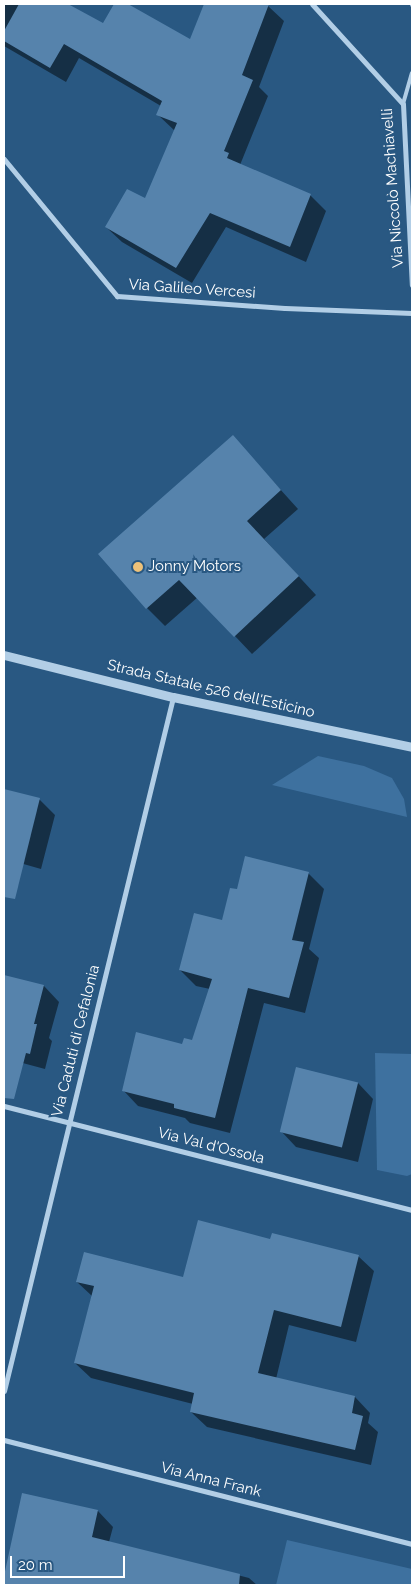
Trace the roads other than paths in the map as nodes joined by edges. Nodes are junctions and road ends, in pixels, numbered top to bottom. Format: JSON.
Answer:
{"nodes":[{"id":1,"x":312,"y":4,"type":"edge"},
{"id":2,"x":412,"y":73,"type":"edge"},
{"id":3,"x":403,"y":104,"type":"junction"},
{"id":4,"x":4,"y":159,"type":"edge"},
{"id":5,"x":412,"y":285,"type":"edge"},
{"id":6,"x":412,"y":313,"type":"edge"},
{"id":7,"x":4,"y":655,"type":"edge"},
{"id":8,"x":172,"y":697,"type":"junction"},
{"id":9,"x":412,"y":747,"type":"edge"},
{"id":10,"x":4,"y":1106,"type":"edge"},
{"id":11,"x":69,"y":1123,"type":"junction"},
{"id":12,"x":412,"y":1210,"type":"edge"},
{"id":13,"x":4,"y":1391,"type":"edge"},
{"id":14,"x":4,"y":1440,"type":"edge"},
{"id":15,"x":412,"y":1544,"type":"edge"}],
"edges":[{"from":1,"to":3,"type":"street","name":"Via Niccolò Machiavelli"},
{"from":2,"to":3,"type":"lane"},
{"from":3,"to":5,"type":"street","name":"Via Niccolò Machiavelli"},
{"from":4,"to":6,"type":"street","name":"Via Galileo Vercesi"},
{"from":7,"to":8,"type":"street","name":"Strada Statale 526 dell'Esticino"},
{"from":8,"to":9,"type":"street","name":"Strada Statale 526 dell'Esticino"},
{"from":8,"to":11,"type":"street","name":"Via Caduti di Cefalonia"},
{"from":10,"to":11,"type":"street","name":"Via Val d'Ossola"},
{"from":11,"to":12,"type":"street","name":"Via Val d'Ossola"},
{"from":11,"to":13,"type":"street","name":"Via Caduti di Cefalonia"},
{"from":14,"to":15,"type":"street","name":"Via Anna Frank"}]}
